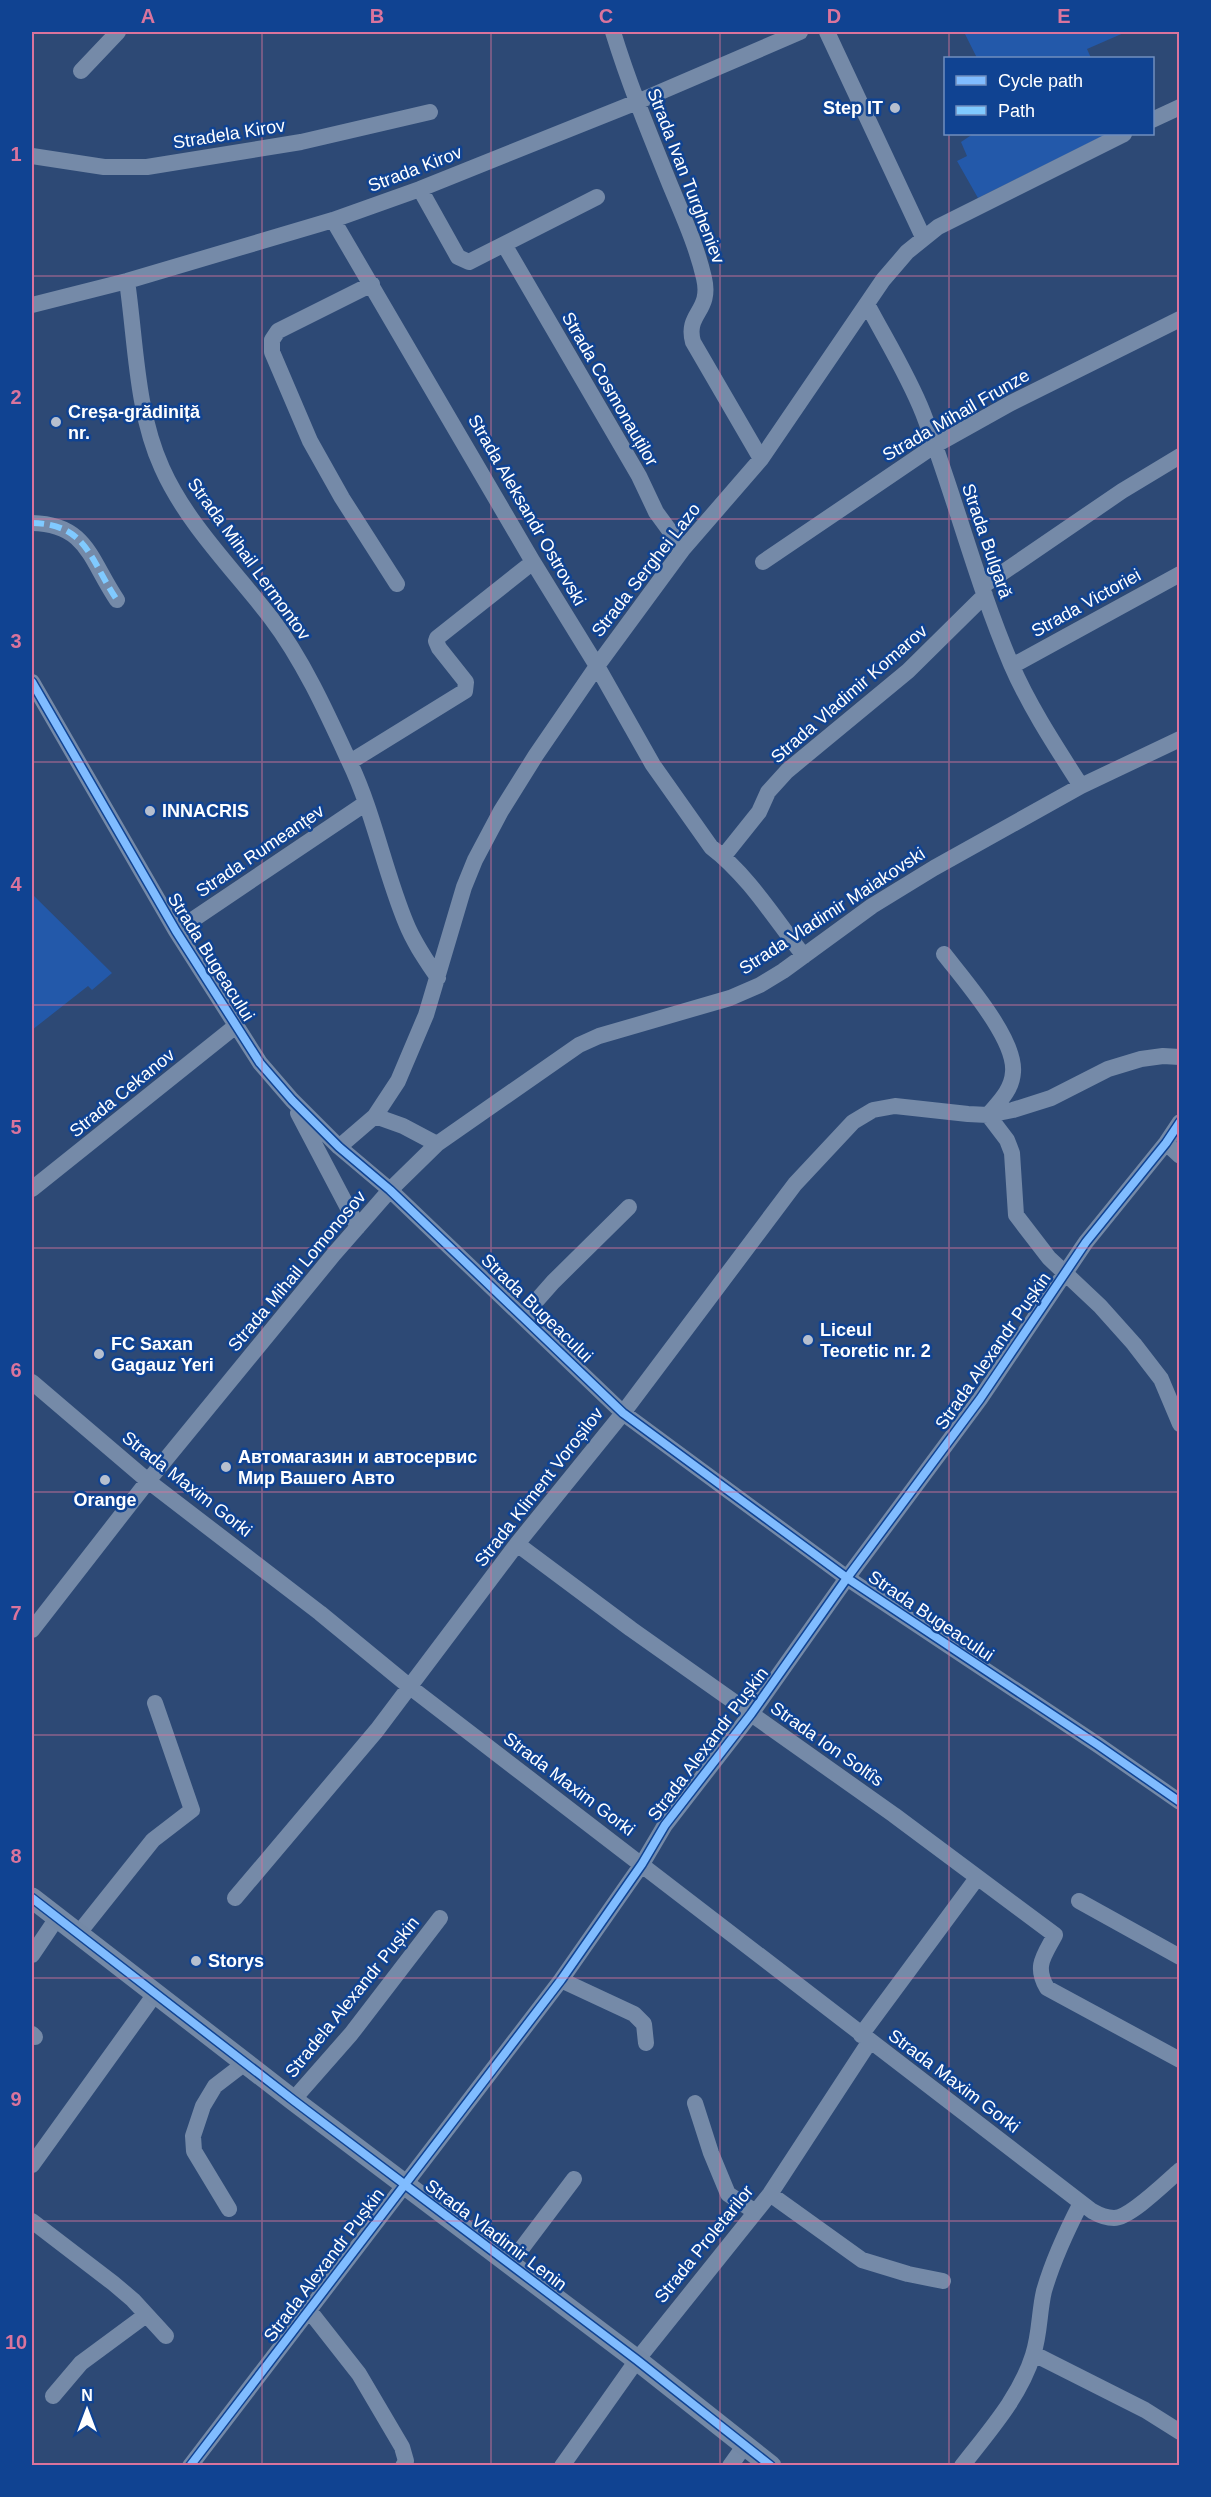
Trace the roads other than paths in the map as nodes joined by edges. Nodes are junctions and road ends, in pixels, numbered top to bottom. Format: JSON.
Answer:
{"nodes":[{"id":1,"x":118,"y":32,"type":"edge"},
{"id":2,"x":613,"y":32,"type":"edge"},
{"id":3,"x":800,"y":32,"type":"edge"},
{"id":4,"x":827,"y":32,"type":"edge"},
{"id":5,"x":767,"y":37,"type":"edge"},
{"id":6,"x":81,"y":71,"type":"dead end"},
{"id":7,"x":637,"y":102,"type":"junction"},
{"id":8,"x":1179,"y":107,"type":"edge"},
{"id":9,"x":430,"y":112,"type":"dead end"},
{"id":10,"x":1154,"y":119,"type":"edge"},
{"id":11,"x":1122,"y":135,"type":"edge"},
{"id":12,"x":32,"y":156,"type":"edge"},
{"id":13,"x":420,"y":189,"type":"junction"},
{"id":14,"x":597,"y":197,"type":"dead end"},
{"id":15,"x":333,"y":220,"type":"junction"},
{"id":16,"x":923,"y":237,"type":"junction"},
{"id":17,"x":505,"y":246,"type":"junction"},
{"id":18,"x":127,"y":281,"type":"junction"},
{"id":19,"x":372,"y":284,"type":"junction"},
{"id":20,"x":867,"y":304,"type":"junction"},
{"id":21,"x":32,"y":305,"type":"edge"},
{"id":22,"x":1179,"y":320,"type":"edge"},
{"id":23,"x":934,"y":446,"type":"junction"},
{"id":24,"x":1179,"y":456,"type":"edge"},
{"id":25,"x":761,"y":459,"type":"junction"},
{"id":26,"x":32,"y":523,"type":"edge"},
{"id":27,"x":683,"y":549,"type":"junction"},
{"id":28,"x":533,"y":562,"type":"junction"},
{"id":29,"x":763,"y":562,"type":"dead end"},
{"id":30,"x":1179,"y":574,"type":"edge"},
{"id":31,"x":397,"y":584,"type":"dead end"},
{"id":32,"x":984,"y":590,"type":"junction"},
{"id":33,"x":117,"y":600,"type":"dead end"},
{"id":34,"x":597,"y":666,"type":"junction"},
{"id":35,"x":1012,"y":666,"type":"junction"},
{"id":36,"x":32,"y":682,"type":"edge"},
{"id":37,"x":1179,"y":739,"type":"edge"},
{"id":38,"x":350,"y":762,"type":"junction"},
{"id":39,"x":1082,"y":786,"type":"junction"},
{"id":40,"x":366,"y":803,"type":"junction"},
{"id":41,"x":723,"y":856,"type":"junction"},
{"id":42,"x":176,"y":932,"type":"junction"},
{"id":43,"x":944,"y":954,"type":"dead end"},
{"id":44,"x":804,"y":956,"type":"junction"},
{"id":45,"x":438,"y":978,"type":"junction"},
{"id":46,"x":237,"y":1025,"type":"junction"},
{"id":47,"x":1179,"y":1057,"type":"edge"},
{"id":48,"x":292,"y":1100,"type":"junction"},
{"id":49,"x":988,"y":1115,"type":"junction"},
{"id":50,"x":375,"y":1116,"type":"junction"},
{"id":51,"x":1179,"y":1122,"type":"edge"},
{"id":52,"x":1166,"y":1143,"type":"junction"},
{"id":53,"x":437,"y":1144,"type":"junction"},
{"id":54,"x":339,"y":1147,"type":"junction"},
{"id":55,"x":1179,"y":1156,"type":"edge"},
{"id":56,"x":32,"y":1190,"type":"edge"},
{"id":57,"x":390,"y":1190,"type":"junction"},
{"id":58,"x":628,"y":1208,"type":"dead end"},
{"id":59,"x":358,"y":1227,"type":"junction"},
{"id":60,"x":1065,"y":1274,"type":"junction"},
{"id":61,"x":524,"y":1316,"type":"junction"},
{"id":62,"x":32,"y":1382,"type":"edge"},
{"id":63,"x":622,"y":1413,"type":"junction"},
{"id":64,"x":1179,"y":1424,"type":"edge"},
{"id":65,"x":148,"y":1481,"type":"junction"},
{"id":66,"x":517,"y":1545,"type":"junction"},
{"id":67,"x":846,"y":1578,"type":"junction"},
{"id":68,"x":32,"y":1630,"type":"edge"},
{"id":69,"x":410,"y":1687,"type":"junction"},
{"id":70,"x":155,"y":1703,"type":"dead end"},
{"id":71,"x":751,"y":1714,"type":"junction"},
{"id":72,"x":1179,"y":1802,"type":"edge"},
{"id":73,"x":642,"y":1864,"type":"junction"},
{"id":74,"x":977,"y":1878,"type":"junction"},
{"id":75,"x":32,"y":1898,"type":"edge"},
{"id":76,"x":235,"y":1898,"type":"dead end"},
{"id":77,"x":1079,"y":1902,"type":"dead end"},
{"id":78,"x":57,"y":1918,"type":"junction"},
{"id":79,"x":440,"y":1918,"type":"dead end"},
{"id":80,"x":78,"y":1934,"type":"junction"},
{"id":81,"x":32,"y":1955,"type":"edge"},
{"id":82,"x":1179,"y":1957,"type":"edge"},
{"id":83,"x":561,"y":1980,"type":"junction"},
{"id":84,"x":155,"y":1994,"type":"junction"},
{"id":85,"x":866,"y":2038,"type":"junction"},
{"id":86,"x":646,"y":2043,"type":"dead end"},
{"id":87,"x":1179,"y":2060,"type":"edge"},
{"id":88,"x":245,"y":2063,"type":"junction"},
{"id":89,"x":293,"y":2100,"type":"junction"},
{"id":90,"x":695,"y":2103,"type":"dead end"},
{"id":91,"x":32,"y":2165,"type":"edge"},
{"id":92,"x":1179,"y":2170,"type":"edge"},
{"id":93,"x":574,"y":2179,"type":"dead end"},
{"id":94,"x":404,"y":2184,"type":"junction"},
{"id":95,"x":770,"y":2194,"type":"junction"},
{"id":96,"x":1081,"y":2203,"type":"junction"},
{"id":97,"x":229,"y":2209,"type":"dead end"},
{"id":98,"x":754,"y":2211,"type":"junction"},
{"id":99,"x":32,"y":2221,"type":"edge"},
{"id":100,"x":510,"y":2264,"type":"junction"},
{"id":101,"x":943,"y":2281,"type":"dead end"},
{"id":102,"x":308,"y":2309,"type":"junction"},
{"id":103,"x":146,"y":2315,"type":"junction"},
{"id":104,"x":166,"y":2336,"type":"dead end"},
{"id":105,"x":1034,"y":2354,"type":"junction"},
{"id":106,"x":637,"y":2360,"type":"junction"},
{"id":107,"x":53,"y":2396,"type":"dead end"},
{"id":108,"x":1179,"y":2432,"type":"edge"},
{"id":109,"x":745,"y":2445,"type":"junction"},
{"id":110,"x":190,"y":2466,"type":"edge"},
{"id":111,"x":403,"y":2466,"type":"edge"},
{"id":112,"x":562,"y":2466,"type":"edge"},
{"id":113,"x":730,"y":2466,"type":"edge"},
{"id":114,"x":771,"y":2466,"type":"edge"},
{"id":115,"x":962,"y":2466,"type":"edge"}],
"edges":[{"from":1,"to":6,"type":"street"},
{"from":2,"to":7,"type":"street","name":"Strada Ivan Turgheniev"},
{"from":3,"to":5,"type":"street","name":"Strada Kirov"},
{"from":4,"to":16,"type":"street"},
{"from":5,"to":7,"type":"street","name":"Strada Kirov"},
{"from":7,"to":13,"type":"street","name":"Strada Kirov"},
{"from":7,"to":25,"type":"street","name":"Strada Ivan Turgheniev"},
{"from":8,"to":10,"type":"street"},
{"from":9,"to":12,"type":"street","name":"Stradela Kirov"},
{"from":11,"to":16,"type":"street","name":"Strada Serghei Lazo"},
{"from":13,"to":15,"type":"street","name":"Strada Kirov"},
{"from":13,"to":17,"type":"street"},
{"from":14,"to":17,"type":"street"},
{"from":15,"to":18,"type":"street","name":"Strada Kirov"},
{"from":15,"to":19,"type":"street","name":"Strada Aleksandr Ostrovski"},
{"from":16,"to":20,"type":"street","name":"Strada Serghei Lazo"},
{"from":17,"to":27,"type":"street","name":"Strada Cosmonauților"},
{"from":18,"to":21,"type":"street","name":"Strada Kirov"},
{"from":18,"to":38,"type":"street","name":"Strada Mihail Lermontov"},
{"from":19,"to":28,"type":"street","name":"Strada Aleksandr Ostrovski"},
{"from":19,"to":31,"type":"street"},
{"from":20,"to":23,"type":"street","name":"Strada Bulgară"},
{"from":20,"to":25,"type":"street","name":"Strada Serghei Lazo"},
{"from":22,"to":23,"type":"street","name":"Strada Mihail Frunze"},
{"from":23,"to":29,"type":"street","name":"Strada Mihail Frunze"},
{"from":23,"to":32,"type":"street","name":"Strada Bulgară"},
{"from":24,"to":32,"type":"street","name":"Strada Vladimir Komarov"},
{"from":25,"to":27,"type":"street","name":"Strada Serghei Lazo"},
{"from":26,"to":33,"type":"street"},
{"from":27,"to":34,"type":"street","name":"Strada Serghei Lazo"},
{"from":28,"to":34,"type":"street","name":"Strada Aleksandr Ostrovski"},
{"from":28,"to":38,"type":"street"},
{"from":30,"to":35,"type":"street","name":"Strada Victoriei"},
{"from":32,"to":35,"type":"street","name":"Strada Bulgară"},
{"from":32,"to":41,"type":"street","name":"Strada Vladimir Komarov"},
{"from":34,"to":41,"type":"street","name":"Strada Aleksandr Ostrovski"},
{"from":34,"to":45,"type":"street","name":"Strada Serghei Lazo"},
{"from":35,"to":39,"type":"street","name":"Strada Bulgară"},
{"from":36,"to":42,"type":"street","name":"Strada Bugeacului"},
{"from":37,"to":39,"type":"street","name":"Strada Vladimir Maiakovski"},
{"from":38,"to":40,"type":"street","name":"Strada Mihail Lermontov"},
{"from":39,"to":44,"type":"street","name":"Strada Vladimir Maiakovski"},
{"from":40,"to":42,"type":"street","name":"Strada Rumeanțev"},
{"from":40,"to":45,"type":"street","name":"Strada Mihail Lermontov"},
{"from":41,"to":44,"type":"street","name":"Strada Aleksandr Ostrovski"},
{"from":42,"to":46,"type":"street","name":"Strada Bugeacului"},
{"from":43,"to":49,"type":"street"},
{"from":44,"to":53,"type":"street","name":"Strada Vladimir Maiakovski"},
{"from":45,"to":50,"type":"street","name":"Strada Serghei Lazo"},
{"from":46,"to":48,"type":"street","name":"Strada Bugeacului"},
{"from":46,"to":56,"type":"street","name":"Strada Cekanov"},
{"from":47,"to":49,"type":"street","name":"Strada Kliment Voroșilov"},
{"from":48,"to":54,"type":"street","name":"Strada Bugeacului"},
{"from":48,"to":59,"type":"street","name":"Strada Bugeacului"},
{"from":49,"to":60,"type":"street"},
{"from":49,"to":63,"type":"street","name":"Strada Kliment Voroșilov"},
{"from":50,"to":53,"type":"street"},
{"from":50,"to":54,"type":"street","name":"Strada Serghei Lazo"},
{"from":51,"to":52,"type":"street","name":"Strada Alexandr Pușkin"},
{"from":52,"to":55,"type":"street"},
{"from":52,"to":60,"type":"street","name":"Strada Alexandr Pușkin"},
{"from":53,"to":57,"type":"street","name":"Strada Vladimir Maiakovski"},
{"from":54,"to":57,"type":"street","name":"Strada Bugeacului"},
{"from":57,"to":59,"type":"street","name":"Strada Mihail Lomonosov"},
{"from":57,"to":61,"type":"street","name":"Strada Bugeacului"},
{"from":58,"to":61,"type":"street"},
{"from":59,"to":65,"type":"street","name":"Strada Mihail Lomonosov"},
{"from":60,"to":64,"type":"street"},
{"from":60,"to":67,"type":"street","name":"Strada Alexandr Pușkin"},
{"from":61,"to":63,"type":"street","name":"Strada Bugeacului"},
{"from":62,"to":65,"type":"street","name":"Strada Maxim Gorki"},
{"from":63,"to":66,"type":"street","name":"Strada Kliment Voroșilov"},
{"from":63,"to":67,"type":"street","name":"Strada Bugeacului"},
{"from":65,"to":68,"type":"street","name":"Strada Mihail Lomonosov"},
{"from":65,"to":69,"type":"street","name":"Strada Maxim Gorki"},
{"from":66,"to":69,"type":"street","name":"Strada Kliment Voroșilov"},
{"from":66,"to":71,"type":"street","name":"Strada Ion Soltîs"},
{"from":67,"to":71,"type":"street","name":"Strada Alexandr Pușkin"},
{"from":67,"to":72,"type":"street","name":"Strada Bugeacului"},
{"from":69,"to":73,"type":"street","name":"Strada Maxim Gorki"},
{"from":69,"to":76,"type":"street","name":"Strada Kliment Voroșilov"},
{"from":70,"to":80,"type":"street"},
{"from":71,"to":73,"type":"street","name":"Strada Alexandr Pușkin"},
{"from":71,"to":74,"type":"street","name":"Strada Ion Soltîs"},
{"from":73,"to":83,"type":"street","name":"Strada Alexandr Pușkin"},
{"from":73,"to":85,"type":"street","name":"Strada Maxim Gorki"},
{"from":74,"to":85,"type":"street","name":"Strada Proletarilor"},
{"from":74,"to":87,"type":"street","name":"Strada Ion Soltîs"},
{"from":75,"to":78,"type":"main road","name":"Strada Vladimir Lenin"},
{"from":77,"to":82,"type":"street"},
{"from":78,"to":80,"type":"main road","name":"Strada Vladimir Lenin"},
{"from":78,"to":81,"type":"street"},
{"from":79,"to":89,"type":"street","name":"Stradela Alexandr Pușkin"},
{"from":80,"to":84,"type":"main road","name":"Strada Vladimir Lenin"},
{"from":83,"to":86,"type":"street"},
{"from":83,"to":94,"type":"street","name":"Strada Alexandr Pușkin"},
{"from":84,"to":88,"type":"main road","name":"Strada Vladimir Lenin"},
{"from":84,"to":91,"type":"street"},
{"from":85,"to":95,"type":"street","name":"Strada Proletarilor"},
{"from":85,"to":96,"type":"street","name":"Strada Maxim Gorki"},
{"from":88,"to":89,"type":"main road","name":"Strada Vladimir Lenin"},
{"from":88,"to":97,"type":"street"},
{"from":89,"to":94,"type":"main road","name":"Strada Vladimir Lenin"},
{"from":90,"to":98,"type":"street"},
{"from":92,"to":96,"type":"street","name":"Strada Maxim Gorki"},
{"from":93,"to":100,"type":"street"},
{"from":94,"to":100,"type":"main road","name":"Strada Vladimir Lenin"},
{"from":94,"to":102,"type":"street","name":"Strada Alexandr Pușkin"},
{"from":95,"to":98,"type":"street","name":"Strada Proletarilor"},
{"from":95,"to":101,"type":"street"},
{"from":96,"to":105,"type":"street"},
{"from":98,"to":106,"type":"street","name":"Strada Proletarilor"},
{"from":99,"to":103,"type":"street"},
{"from":100,"to":106,"type":"main road","name":"Strada Vladimir Lenin"},
{"from":102,"to":110,"type":"street","name":"Strada Alexandr Pușkin"},
{"from":102,"to":111,"type":"street"},
{"from":103,"to":104,"type":"street"},
{"from":103,"to":107,"type":"street"},
{"from":105,"to":108,"type":"street"},
{"from":105,"to":115,"type":"street"},
{"from":106,"to":109,"type":"main road","name":"Strada Vladimir Lenin"},
{"from":106,"to":112,"type":"street","name":"Strada Proletarilor"},
{"from":109,"to":113,"type":"street"},
{"from":109,"to":114,"type":"main road","name":"Strada Vladimir Lenin"}]}
